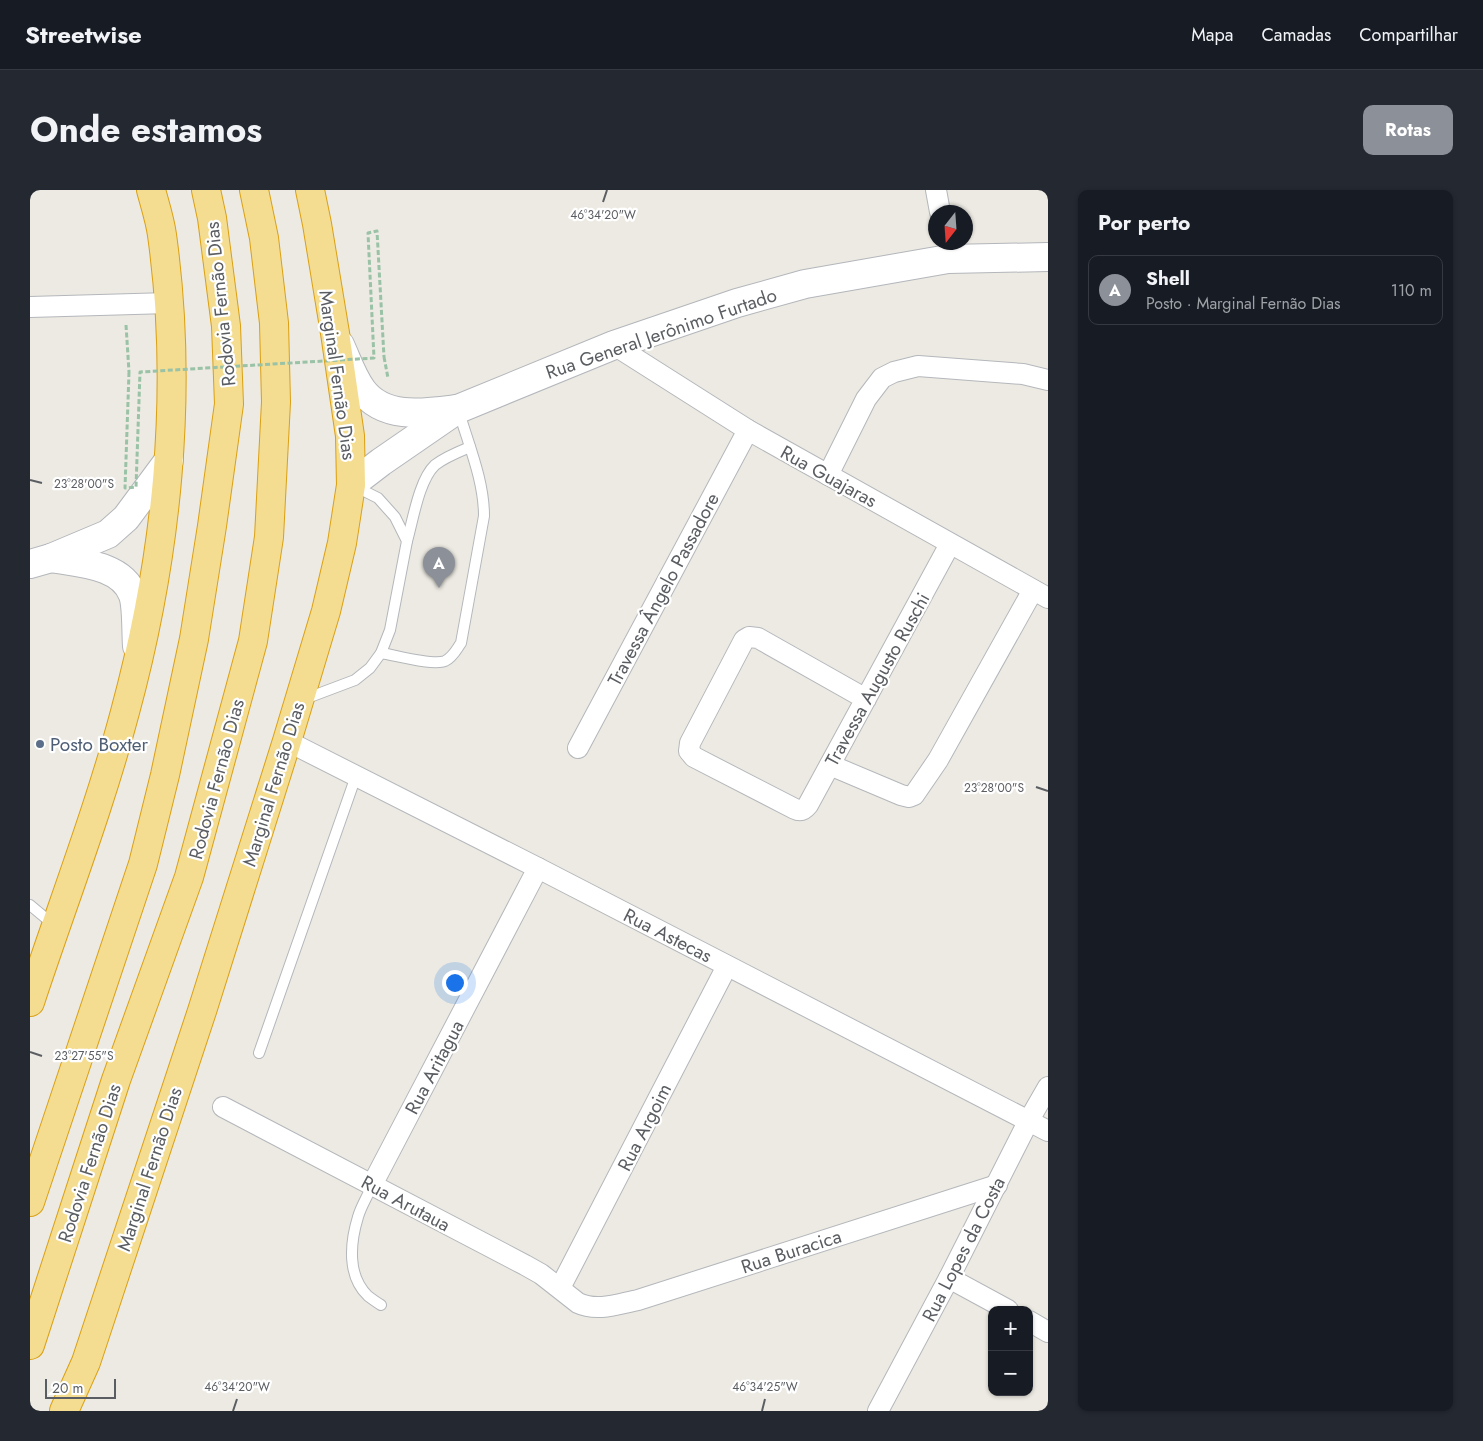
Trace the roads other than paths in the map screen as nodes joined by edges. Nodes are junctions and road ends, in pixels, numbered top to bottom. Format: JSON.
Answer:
{"nodes":[{"id":1,"x":151,"y":190,"type":"edge"},
{"id":2,"x":206,"y":190,"type":"edge"},
{"id":3,"x":254,"y":190,"type":"edge"},
{"id":4,"x":310,"y":190,"type":"edge"},
{"id":5,"x":936,"y":190,"type":"edge"},
{"id":6,"x":939,"y":205,"type":"edge"},
{"id":7,"x":947,"y":250,"type":"edge"},
{"id":8,"x":1048,"y":257,"type":"edge"},
{"id":9,"x":169,"y":303,"type":"junction"},
{"id":10,"x":30,"y":307,"type":"edge"},
{"id":11,"x":335,"y":333,"type":"junction"},
{"id":12,"x":614,"y":346,"type":"junction"},
{"id":13,"x":1048,"y":380,"type":"edge"},
{"id":14,"x":458,"y":409,"type":"junction"},
{"id":15,"x":748,"y":430,"type":"junction"},
{"id":16,"x":470,"y":447,"type":"junction"},
{"id":17,"x":169,"y":460,"type":"junction"},
{"id":18,"x":828,"y":475,"type":"junction"},
{"id":19,"x":352,"y":485,"type":"junction"},
{"id":20,"x":407,"y":541,"type":"junction"},
{"id":21,"x":950,"y":544,"type":"junction"},
{"id":22,"x":40,"y":561,"type":"edge"},
{"id":23,"x":1041,"y":594,"type":"edge"},
{"id":24,"x":381,"y":653,"type":"junction"},
{"id":25,"x":138,"y":657,"type":"junction"},
{"id":26,"x":866,"y":699,"type":"junction"},
{"id":27,"x":299,"y":701,"type":"junction"},
{"id":28,"x":287,"y":741,"type":"junction"},
{"id":29,"x":578,"y":748,"type":"dead end"},
{"id":30,"x":830,"y":765,"type":"junction"},
{"id":31,"x":356,"y":776,"type":"junction"},
{"id":32,"x":538,"y":868,"type":"junction"},
{"id":33,"x":30,"y":905,"type":"edge"},
{"id":34,"x":56,"y":926,"type":"junction"},
{"id":35,"x":727,"y":966,"type":"junction"},
{"id":36,"x":30,"y":1002,"type":"edge"},
{"id":37,"x":258,"y":1052,"type":"dead end"},
{"id":38,"x":1048,"y":1087,"type":"edge"},
{"id":39,"x":224,"y":1107,"type":"dead end"},
{"id":40,"x":1029,"y":1120,"type":"junction"},
{"id":41,"x":1048,"y":1131,"type":"edge"},
{"id":42,"x":372,"y":1185,"type":"junction"},
{"id":43,"x":997,"y":1185,"type":"junction"},
{"id":44,"x":30,"y":1202,"type":"edge"},
{"id":45,"x":950,"y":1278,"type":"junction"},
{"id":46,"x":560,"y":1288,"type":"junction"},
{"id":47,"x":381,"y":1305,"type":"dead end"},
{"id":48,"x":584,"y":1306,"type":"joint"},
{"id":49,"x":1001,"y":1306,"type":"edge"},
{"id":50,"x":1033,"y":1323,"type":"edge"},
{"id":51,"x":1048,"y":1332,"type":"edge"},
{"id":52,"x":30,"y":1345,"type":"edge"},
{"id":53,"x":64,"y":1411,"type":"edge"},
{"id":54,"x":878,"y":1411,"type":"edge"}],
"edges":[{"from":1,"to":9,"type":"highway"},
{"from":2,"to":44,"type":"highway","name":"Rodovia Fernão Dias"},
{"from":3,"to":52,"type":"highway","name":"Rodovia Fernão Dias"},
{"from":4,"to":11,"type":"highway","name":"Marginal Fernão Dias"},
{"from":5,"to":6,"type":"street"},
{"from":7,"to":8,"type":"street","name":"Rua General Jerônimo Furtado"},
{"from":7,"to":12,"type":"street","name":"Rua General Jerônimo Furtado"},
{"from":9,"to":10,"type":"street"},
{"from":9,"to":17,"type":"highway"},
{"from":11,"to":14,"type":"street","name":"Rua General Jerônimo Furtado"},
{"from":11,"to":19,"type":"highway","name":"Marginal Fernão Dias"},
{"from":12,"to":14,"type":"street","name":"Rua General Jerônimo Furtado"},
{"from":12,"to":15,"type":"street","name":"Rua Guajaras"},
{"from":13,"to":18,"type":"street"},
{"from":14,"to":16,"type":"lane"},
{"from":14,"to":19,"type":"street","name":"Rua General Jerônimo Furtado"},
{"from":15,"to":18,"type":"street","name":"Rua Guajaras"},
{"from":15,"to":29,"type":"street","name":"Travessa Ângelo Passadore"},
{"from":16,"to":20,"type":"lane"},
{"from":16,"to":24,"type":"lane"},
{"from":17,"to":22,"type":"street"},
{"from":17,"to":25,"type":"highway"},
{"from":18,"to":21,"type":"street","name":"Rua Guajaras"},
{"from":19,"to":20,"type":"lane"},
{"from":19,"to":27,"type":"highway","name":"Marginal Fernão Dias"},
{"from":20,"to":24,"type":"lane"},
{"from":21,"to":23,"type":"street","name":"Rua Guajaras"},
{"from":21,"to":26,"type":"street","name":"Travessa Augusto Ruschi"},
{"from":22,"to":25,"type":"street"},
{"from":23,"to":30,"type":"street"},
{"from":24,"to":27,"type":"lane"},
{"from":25,"to":34,"type":"highway"},
{"from":26,"to":30,"type":"street","name":"Travessa Augusto Ruschi"},
{"from":26,"to":30,"type":"street","name":"Travessa Augusto Ruschi"},
{"from":27,"to":28,"type":"highway","name":"Marginal Fernão Dias"},
{"from":28,"to":31,"type":"street","name":"Rua Astecas"},
{"from":28,"to":53,"type":"highway","name":"Marginal Fernão Dias"},
{"from":31,"to":32,"type":"street","name":"Rua Astecas"},
{"from":31,"to":37,"type":"lane"},
{"from":32,"to":35,"type":"street","name":"Rua Astecas"},
{"from":32,"to":42,"type":"street","name":"Rua Aritagua"},
{"from":33,"to":34,"type":"lane"},
{"from":34,"to":36,"type":"highway"},
{"from":35,"to":40,"type":"street","name":"Rua Astecas"},
{"from":35,"to":46,"type":"street","name":"Rua Argoim"},
{"from":38,"to":40,"type":"street","name":"Rua Lopes da Costa"},
{"from":39,"to":42,"type":"street","name":"Rua Arutaua"},
{"from":40,"to":41,"type":"street","name":"Rua Astecas"},
{"from":40,"to":43,"type":"street","name":"Rua Lopes da Costa"},
{"from":42,"to":46,"type":"street","name":"Rua Arutaua"},
{"from":42,"to":47,"type":"lane"},
{"from":43,"to":45,"type":"street","name":"Rua Lopes da Costa"},
{"from":43,"to":48,"type":"street","name":"Rua Buracica"},
{"from":45,"to":49,"type":"street"},
{"from":45,"to":54,"type":"street","name":"Rua Lopes da Costa"},
{"from":46,"to":48,"type":"street","name":"Rua Arutaua"},
{"from":50,"to":51,"type":"street"}]}
